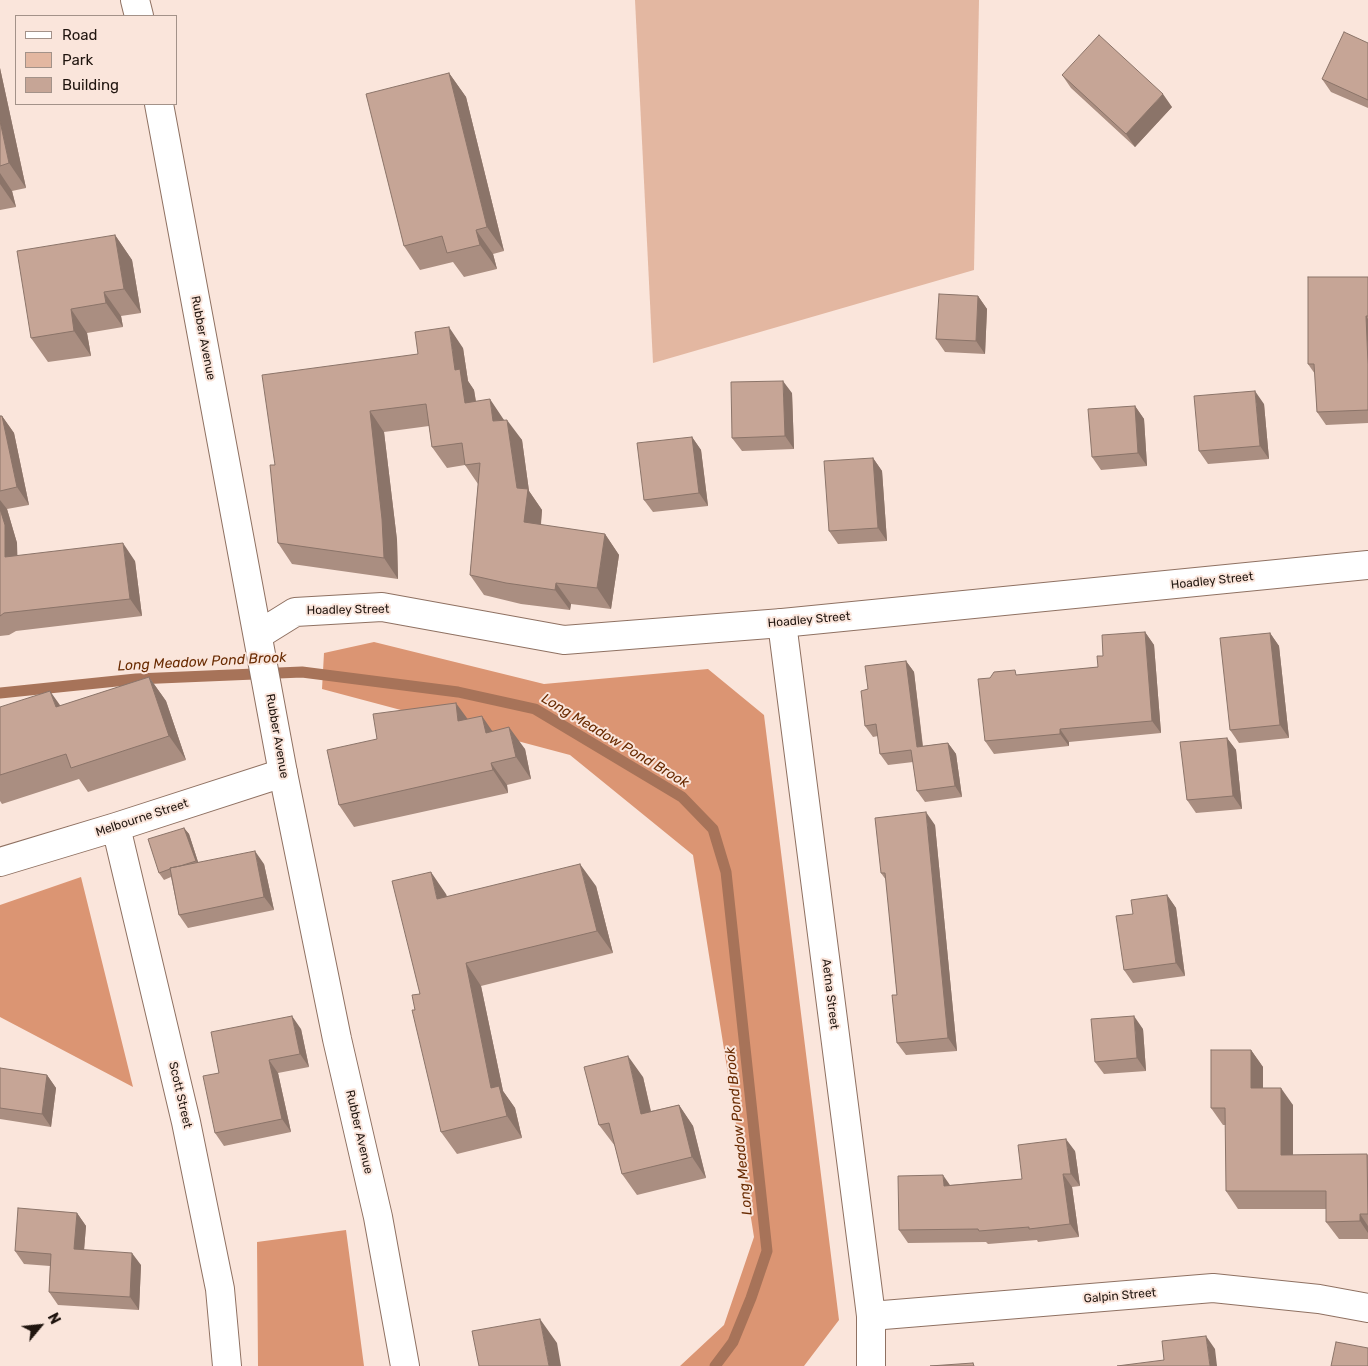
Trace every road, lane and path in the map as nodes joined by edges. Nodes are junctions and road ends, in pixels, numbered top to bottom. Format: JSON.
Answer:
{"nodes":[{"id":1,"x":135,"y":0,"type":"edge"},
{"id":2,"x":139,"y":15,"type":"edge"},
{"id":3,"x":159,"y":105,"type":"edge"},
{"id":4,"x":1368,"y":565,"type":"edge"},
{"id":5,"x":782,"y":623,"type":"junction"},
{"id":6,"x":258,"y":635,"type":"junction"},
{"id":7,"x":283,"y":773,"type":"junction"},
{"id":8,"x":116,"y":827,"type":"junction"},
{"id":9,"x":0,"y":862,"type":"edge"},
{"id":10,"x":1368,"y":1308,"type":"edge"},
{"id":11,"x":870,"y":1316,"type":"junction"},
{"id":12,"x":227,"y":1366,"type":"edge"},
{"id":13,"x":405,"y":1366,"type":"edge"},
{"id":14,"x":872,"y":1366,"type":"edge"}],
"edges":[{"from":1,"to":2,"type":"street"},
{"from":3,"to":6,"type":"street","name":"Rubber Avenue"},
{"from":4,"to":5,"type":"street","name":"Hoadley Street"},
{"from":5,"to":6,"type":"street","name":"Hoadley Street"},
{"from":5,"to":11,"type":"street","name":"Aetna Street"},
{"from":6,"to":7,"type":"street","name":"Rubber Avenue"},
{"from":7,"to":8,"type":"street","name":"Melbourne Street"},
{"from":7,"to":13,"type":"street","name":"Rubber Avenue"},
{"from":8,"to":9,"type":"street","name":"Melbourne Street"},
{"from":8,"to":12,"type":"street","name":"Scott Street"},
{"from":10,"to":11,"type":"street","name":"Galpin Street"},
{"from":11,"to":14,"type":"street","name":"Aetna Street"}]}
